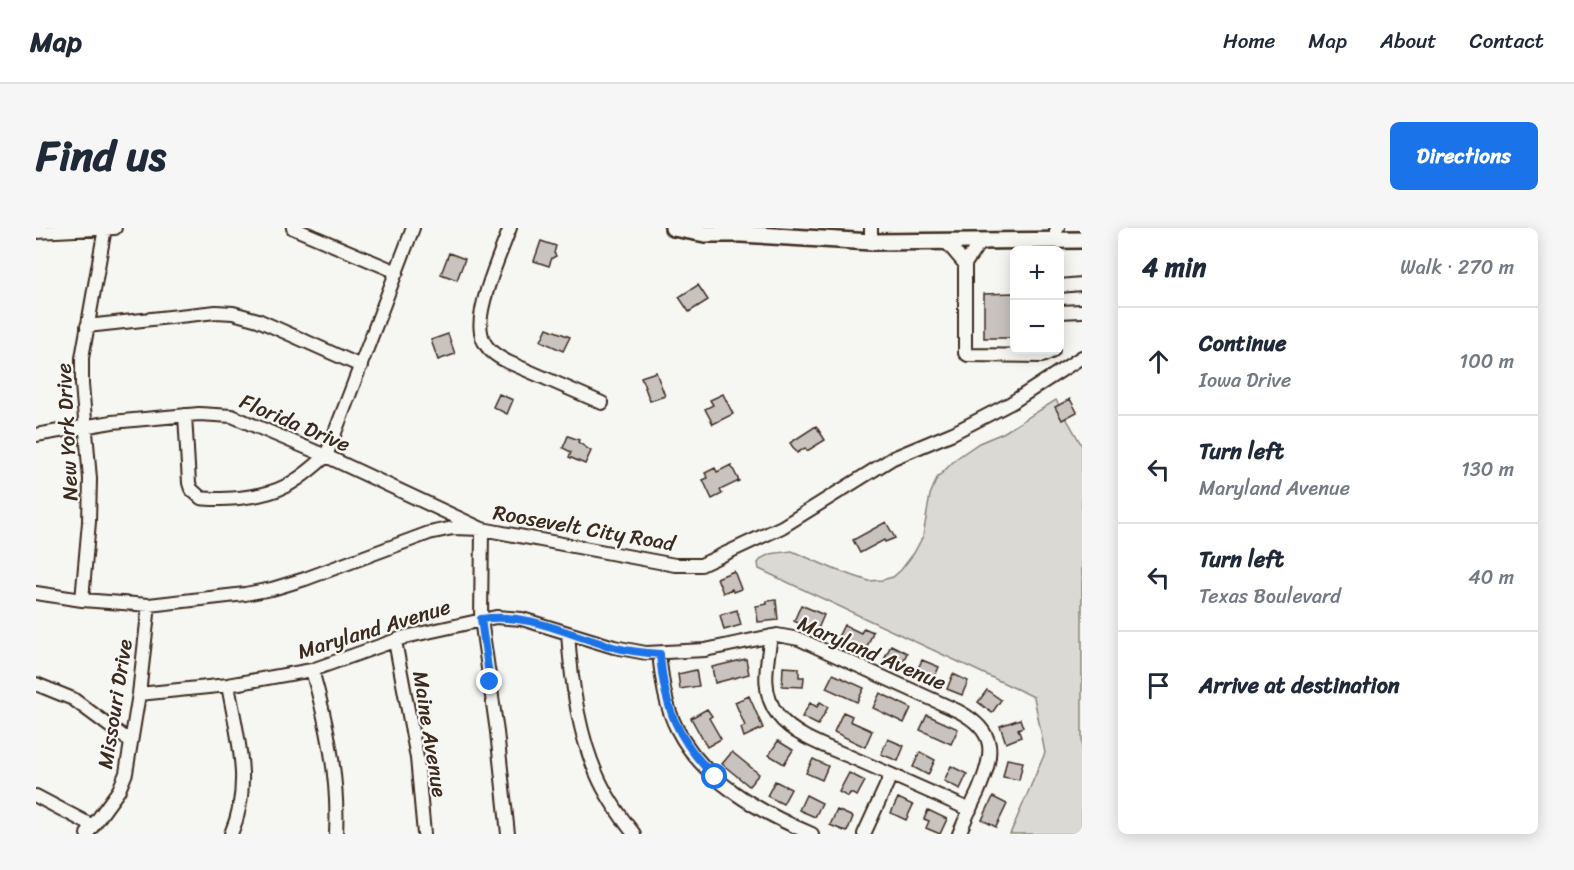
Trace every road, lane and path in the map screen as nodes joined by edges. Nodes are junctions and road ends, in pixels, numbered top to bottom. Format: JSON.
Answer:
{"nodes":[{"id":1,"x":293,"y":228,"type":"edge"},
{"id":2,"x":413,"y":228,"type":"edge"},
{"id":3,"x":510,"y":228,"type":"edge"},
{"id":4,"x":673,"y":228,"type":"edge"},
{"id":5,"x":109,"y":229,"type":"edge"},
{"id":6,"x":36,"y":231,"type":"edge"},
{"id":7,"x":1056,"y":232,"type":"edge"},
{"id":8,"x":871,"y":235,"type":"edge"},
{"id":9,"x":1082,"y":240,"type":"edge"},
{"id":10,"x":937,"y":241,"type":"junction"},
{"id":11,"x":988,"y":241,"type":"junction"},
{"id":12,"x":965,"y":264,"type":"junction"},
{"id":13,"x":397,"y":272,"type":"junction"},
{"id":14,"x":1082,"y":284,"type":"edge"},
{"id":15,"x":1064,"y":286,"type":"edge"},
{"id":16,"x":1082,"y":310,"type":"edge"},
{"id":17,"x":1064,"y":312,"type":"edge"},
{"id":18,"x":87,"y":326,"type":"junction"},
{"id":19,"x":1046,"y":354,"type":"edge"},
{"id":20,"x":1082,"y":357,"type":"edge"},
{"id":21,"x":361,"y":366,"type":"junction"},
{"id":22,"x":602,"y":403,"type":"dead end"},
{"id":23,"x":185,"y":415,"type":"junction"},
{"id":24,"x":85,"y":425,"type":"junction"},
{"id":25,"x":36,"y":435,"type":"edge"},
{"id":26,"x":326,"y":456,"type":"junction"},
{"id":27,"x":424,"y":503,"type":"junction"},
{"id":28,"x":482,"y":529,"type":"junction"},
{"id":29,"x":440,"y":530,"type":"junction"},
{"id":30,"x":36,"y":593,"type":"edge"},
{"id":31,"x":81,"y":600,"type":"junction"},
{"id":32,"x":149,"y":605,"type":"junction"},
{"id":33,"x":481,"y":619,"type":"junction"},
{"id":34,"x":568,"y":633,"type":"junction"},
{"id":35,"x":771,"y":636,"type":"junction"},
{"id":36,"x":395,"y":641,"type":"junction"},
{"id":37,"x":660,"y":654,"type":"junction"},
{"id":38,"x":312,"y":670,"type":"junction"},
{"id":39,"x":36,"y":684,"type":"edge"},
{"id":40,"x":228,"y":685,"type":"junction"},
{"id":41,"x":139,"y":694,"type":"junction"},
{"id":42,"x":131,"y":742,"type":"junction"},
{"id":43,"x":891,"y":775,"type":"junction"},
{"id":44,"x":36,"y":796,"type":"edge"},
{"id":45,"x":970,"y":810,"type":"junction"},
{"id":46,"x":90,"y":830,"type":"edge"},
{"id":47,"x":231,"y":834,"type":"edge"},
{"id":48,"x":336,"y":834,"type":"edge"},
{"id":49,"x":424,"y":834,"type":"edge"},
{"id":50,"x":508,"y":834,"type":"edge"},
{"id":51,"x":634,"y":834,"type":"edge"},
{"id":52,"x":812,"y":834,"type":"edge"},
{"id":53,"x":864,"y":834,"type":"edge"},
{"id":54,"x":959,"y":834,"type":"edge"}],
"edges":[{"from":1,"to":13,"type":"street"},
{"from":2,"to":13,"type":"street"},
{"from":3,"to":22,"type":"street"},
{"from":4,"to":8,"type":"main road"},
{"from":5,"to":6,"type":"street"},
{"from":5,"to":18,"type":"street","name":"New York Drive"},
{"from":7,"to":9,"type":"main road"},
{"from":7,"to":11,"type":"main road"},
{"from":8,"to":10,"type":"main road"},
{"from":10,"to":11,"type":"main road"},
{"from":10,"to":12,"type":"street"},
{"from":11,"to":12,"type":"street"},
{"from":12,"to":19,"type":"street"},
{"from":13,"to":21,"type":"street"},
{"from":14,"to":15,"type":"street"},
{"from":16,"to":17,"type":"street"},
{"from":18,"to":21,"type":"street"},
{"from":18,"to":24,"type":"street","name":"New York Drive"},
{"from":20,"to":28,"type":"street","name":"Roosevelt City Road"},
{"from":21,"to":26,"type":"street"},
{"from":23,"to":24,"type":"street","name":"Florida Drive"},
{"from":23,"to":26,"type":"street","name":"Florida Drive"},
{"from":23,"to":26,"type":"street"},
{"from":24,"to":25,"type":"street","name":"Florida Drive"},
{"from":24,"to":31,"type":"street","name":"New York Drive"},
{"from":26,"to":27,"type":"street","name":"Florida Drive"},
{"from":27,"to":28,"type":"street","name":"Florida Drive"},
{"from":27,"to":29,"type":"street"},
{"from":28,"to":29,"type":"street","name":"Roosevelt City Road"},
{"from":28,"to":33,"type":"street"},
{"from":29,"to":32,"type":"street","name":"Roosevelt City Road"},
{"from":30,"to":31,"type":"street","name":"Roosevelt City Road"},
{"from":31,"to":32,"type":"street","name":"Roosevelt City Road"},
{"from":32,"to":41,"type":"street","name":"Missouri Drive"},
{"from":33,"to":34,"type":"street","name":"Maryland Avenue"},
{"from":33,"to":36,"type":"street","name":"Maryland Avenue"},
{"from":33,"to":50,"type":"street"},
{"from":34,"to":37,"type":"street","name":"Maryland Avenue"},
{"from":34,"to":51,"type":"street"},
{"from":35,"to":37,"type":"street","name":"Maryland Avenue"},
{"from":35,"to":43,"type":"street"},
{"from":35,"to":45,"type":"street","name":"Maryland Avenue"},
{"from":36,"to":38,"type":"street","name":"Maryland Avenue"},
{"from":36,"to":49,"type":"street","name":"Maine Avenue"},
{"from":37,"to":52,"type":"street"},
{"from":38,"to":40,"type":"street","name":"Maryland Avenue"},
{"from":38,"to":48,"type":"street"},
{"from":39,"to":42,"type":"street"},
{"from":40,"to":41,"type":"street","name":"Maryland Avenue"},
{"from":40,"to":47,"type":"street"},
{"from":41,"to":42,"type":"street","name":"Missouri Drive"},
{"from":42,"to":46,"type":"street","name":"Missouri Drive"},
{"from":43,"to":45,"type":"street"},
{"from":43,"to":53,"type":"street"},
{"from":44,"to":46,"type":"street"},
{"from":45,"to":54,"type":"street","name":"Maryland Avenue"}]}
